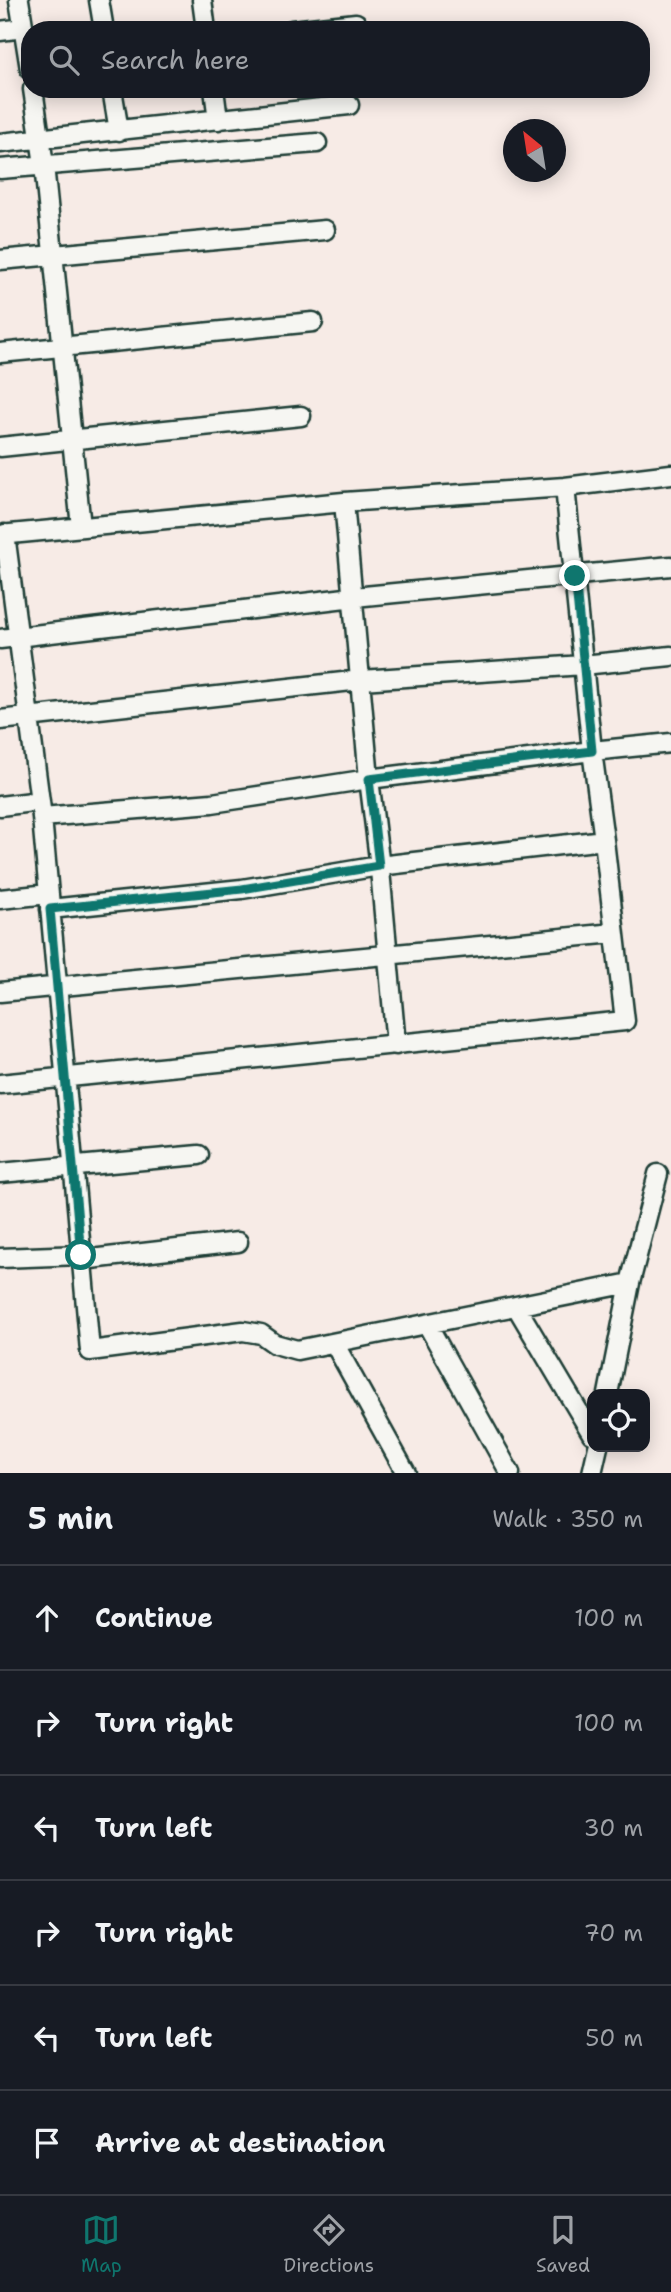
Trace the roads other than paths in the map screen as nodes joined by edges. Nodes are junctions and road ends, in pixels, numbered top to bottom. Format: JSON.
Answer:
{"nodes":[{"id":1,"x":19,"y":0,"type":"edge"},
{"id":2,"x":99,"y":0,"type":"edge"},
{"id":3,"x":202,"y":0,"type":"edge"},
{"id":4,"x":23,"y":21,"type":"edge"},
{"id":5,"x":102,"y":21,"type":"edge"},
{"id":6,"x":205,"y":21,"type":"edge"},
{"id":7,"x":21,"y":28,"type":"edge"},
{"id":8,"x":0,"y":31,"type":"edge"},
{"id":9,"x":34,"y":98,"type":"edge"},
{"id":10,"x":113,"y":98,"type":"edge"},
{"id":11,"x":215,"y":98,"type":"edge"},
{"id":12,"x":349,"y":105,"type":"dead end"},
{"id":13,"x":218,"y":120,"type":"junction"},
{"id":14,"x":118,"y":131,"type":"junction"},
{"id":15,"x":40,"y":140,"type":"junction"},
{"id":16,"x":0,"y":143,"type":"edge"},
{"id":17,"x":317,"y":143,"type":"dead end"},
{"id":18,"x":44,"y":165,"type":"junction"},
{"id":19,"x":0,"y":169,"type":"edge"},
{"id":20,"x":325,"y":230,"type":"dead end"},
{"id":21,"x":53,"y":257,"type":"junction"},
{"id":22,"x":0,"y":260,"type":"edge"},
{"id":23,"x":313,"y":322,"type":"dead end"},
{"id":24,"x":63,"y":347,"type":"junction"},
{"id":25,"x":0,"y":353,"type":"edge"},
{"id":26,"x":301,"y":416,"type":"dead end"},
{"id":27,"x":72,"y":440,"type":"junction"},
{"id":28,"x":0,"y":447,"type":"edge"},
{"id":29,"x":671,"y":474,"type":"edge"},
{"id":30,"x":565,"y":487,"type":"junction"},
{"id":31,"x":344,"y":502,"type":"junction"},
{"id":32,"x":81,"y":527,"type":"junction"},
{"id":33,"x":2,"y":535,"type":"edge"},
{"id":34,"x":671,"y":566,"type":"edge"},
{"id":35,"x":575,"y":576,"type":"junction"},
{"id":36,"x":354,"y":597,"type":"junction"},
{"id":37,"x":19,"y":637,"type":"junction"},
{"id":38,"x":0,"y":639,"type":"edge"},
{"id":39,"x":671,"y":656,"type":"edge"},
{"id":40,"x":583,"y":665,"type":"junction"},
{"id":41,"x":361,"y":680,"type":"junction"},
{"id":42,"x":30,"y":717,"type":"junction"},
{"id":43,"x":0,"y":720,"type":"edge"},
{"id":44,"x":671,"y":743,"type":"edge"},
{"id":45,"x":592,"y":751,"type":"junction"},
{"id":46,"x":369,"y":779,"type":"junction"},
{"id":47,"x":0,"y":806,"type":"edge"},
{"id":48,"x":41,"y":809,"type":"junction"},
{"id":49,"x":604,"y":840,"type":"junction"},
{"id":50,"x":379,"y":866,"type":"junction"},
{"id":51,"x":0,"y":899,"type":"edge"},
{"id":52,"x":49,"y":901,"type":"junction"},
{"id":53,"x":614,"y":933,"type":"junction"},
{"id":54,"x":387,"y":954,"type":"junction"},
{"id":55,"x":58,"y":987,"type":"junction"},
{"id":56,"x":0,"y":992,"type":"edge"},
{"id":57,"x":396,"y":1045,"type":"junction"},
{"id":58,"x":65,"y":1078,"type":"junction"},
{"id":59,"x":0,"y":1084,"type":"edge"},
{"id":60,"x":199,"y":1155,"type":"dead end"},
{"id":61,"x":73,"y":1165,"type":"junction"},
{"id":62,"x":0,"y":1173,"type":"edge"},
{"id":63,"x":658,"y":1174,"type":"dead end"},
{"id":64,"x":238,"y":1242,"type":"dead end"},
{"id":65,"x":0,"y":1258,"type":"edge"},
{"id":66,"x":81,"y":1258,"type":"junction"},
{"id":67,"x":630,"y":1283,"type":"junction"},
{"id":68,"x":516,"y":1306,"type":"junction"},
{"id":69,"x":427,"y":1324,"type":"junction"},
{"id":70,"x":334,"y":1343,"type":"junction"},
{"id":71,"x":609,"y":1389,"type":"edge"},
{"id":72,"x":587,"y":1426,"type":"edge"},
{"id":73,"x":597,"y":1452,"type":"edge"},
{"id":74,"x":406,"y":1473,"type":"edge"},
{"id":75,"x":510,"y":1473,"type":"edge"},
{"id":76,"x":592,"y":1473,"type":"edge"}],
"edges":[{"from":1,"to":4,"type":"street"},
{"from":2,"to":5,"type":"street"},
{"from":3,"to":6,"type":"street"},
{"from":7,"to":8,"type":"street"},
{"from":9,"to":15,"type":"street"},
{"from":10,"to":14,"type":"street"},
{"from":11,"to":13,"type":"street"},
{"from":12,"to":13,"type":"street"},
{"from":13,"to":14,"type":"street"},
{"from":14,"to":15,"type":"street"},
{"from":15,"to":16,"type":"street"},
{"from":15,"to":18,"type":"street"},
{"from":17,"to":18,"type":"street"},
{"from":18,"to":19,"type":"street"},
{"from":18,"to":21,"type":"street"},
{"from":20,"to":21,"type":"street"},
{"from":21,"to":22,"type":"street"},
{"from":21,"to":24,"type":"street"},
{"from":23,"to":24,"type":"street"},
{"from":24,"to":25,"type":"street"},
{"from":24,"to":27,"type":"street"},
{"from":26,"to":27,"type":"street"},
{"from":27,"to":28,"type":"street"},
{"from":27,"to":32,"type":"street"},
{"from":29,"to":30,"type":"street"},
{"from":30,"to":31,"type":"street"},
{"from":30,"to":35,"type":"street"},
{"from":31,"to":32,"type":"street"},
{"from":31,"to":36,"type":"street"},
{"from":32,"to":33,"type":"street"},
{"from":33,"to":37,"type":"street"},
{"from":34,"to":35,"type":"street"},
{"from":35,"to":36,"type":"street"},
{"from":35,"to":40,"type":"street"},
{"from":36,"to":37,"type":"street"},
{"from":36,"to":41,"type":"street"},
{"from":37,"to":38,"type":"street"},
{"from":37,"to":42,"type":"street"},
{"from":39,"to":40,"type":"street"},
{"from":40,"to":41,"type":"street"},
{"from":40,"to":45,"type":"street"},
{"from":41,"to":42,"type":"street"},
{"from":41,"to":46,"type":"street"},
{"from":42,"to":43,"type":"street"},
{"from":42,"to":48,"type":"street"},
{"from":44,"to":45,"type":"street"},
{"from":45,"to":46,"type":"street"},
{"from":45,"to":49,"type":"street"},
{"from":46,"to":48,"type":"street"},
{"from":46,"to":50,"type":"street"},
{"from":47,"to":48,"type":"street"},
{"from":48,"to":52,"type":"street"},
{"from":49,"to":50,"type":"street"},
{"from":49,"to":53,"type":"street"},
{"from":50,"to":52,"type":"street"},
{"from":50,"to":54,"type":"street"},
{"from":51,"to":52,"type":"street"},
{"from":52,"to":55,"type":"street"},
{"from":53,"to":54,"type":"street"},
{"from":53,"to":57,"type":"street"},
{"from":54,"to":55,"type":"street"},
{"from":54,"to":57,"type":"street"},
{"from":55,"to":56,"type":"street"},
{"from":55,"to":58,"type":"street"},
{"from":57,"to":58,"type":"street"},
{"from":58,"to":59,"type":"street"},
{"from":58,"to":61,"type":"street"},
{"from":60,"to":61,"type":"street"},
{"from":61,"to":62,"type":"street"},
{"from":61,"to":66,"type":"street"},
{"from":63,"to":67,"type":"street"},
{"from":64,"to":66,"type":"street"},
{"from":65,"to":66,"type":"street"},
{"from":66,"to":70,"type":"street"},
{"from":67,"to":68,"type":"street"},
{"from":67,"to":71,"type":"street"},
{"from":68,"to":69,"type":"street"},
{"from":68,"to":72,"type":"street"},
{"from":69,"to":70,"type":"street"},
{"from":69,"to":75,"type":"street"},
{"from":70,"to":74,"type":"street"},
{"from":73,"to":76,"type":"street"}]}
